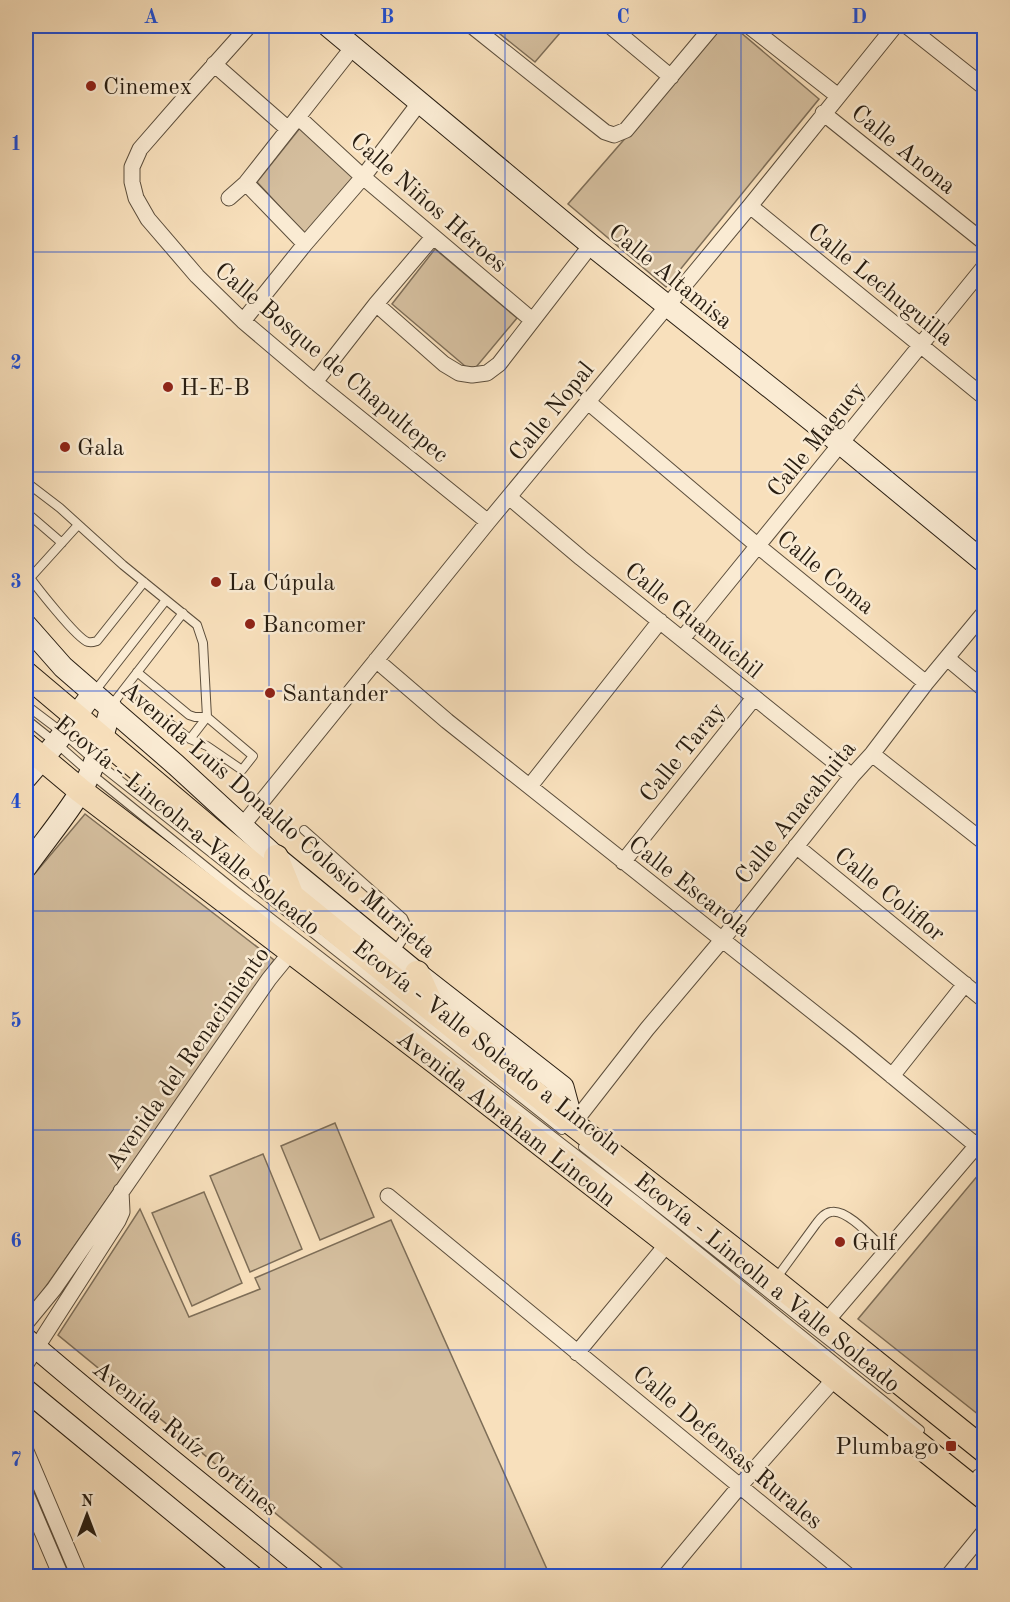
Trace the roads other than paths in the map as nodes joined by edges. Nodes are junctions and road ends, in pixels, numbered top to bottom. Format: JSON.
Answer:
{"nodes":[{"id":1,"x":249,"y":26,"type":"edge"},
{"id":2,"x":328,"y":26,"type":"edge"},
{"id":3,"x":472,"y":26,"type":"edge"},
{"id":4,"x":610,"y":26,"type":"edge"},
{"id":5,"x":713,"y":26,"type":"edge"},
{"id":6,"x":749,"y":26,"type":"edge"},
{"id":7,"x":896,"y":26,"type":"edge"},
{"id":8,"x":353,"y":47,"type":"junction"},
{"id":9,"x":214,"y":64,"type":"junction"},
{"id":10,"x":671,"y":77,"type":"junction"},
{"id":11,"x":984,"y":84,"type":"edge"},
{"id":12,"x":838,"y":96,"type":"junction"},
{"id":13,"x":420,"y":102,"type":"junction"},
{"id":14,"x":824,"y":113,"type":"junction"},
{"id":15,"x":293,"y":123,"type":"junction"},
{"id":16,"x":363,"y":177,"type":"junction"},
{"id":17,"x":246,"y":183,"type":"junction"},
{"id":18,"x":229,"y":198,"type":"dead end"},
{"id":19,"x":750,"y":206,"type":"junction"},
{"id":20,"x":433,"y":237,"type":"junction"},
{"id":21,"x":984,"y":242,"type":"edge"},
{"id":22,"x":305,"y":244,"type":"junction"},
{"id":23,"x":591,"y":244,"type":"junction"},
{"id":24,"x":984,"y":267,"type":"edge"},
{"id":25,"x":376,"y":304,"type":"junction"},
{"id":26,"x":667,"y":306,"type":"junction"},
{"id":27,"x":532,"y":320,"type":"junction"},
{"id":28,"x":243,"y":321,"type":"junction"},
{"id":29,"x":921,"y":345,"type":"junction"},
{"id":30,"x":315,"y":382,"type":"junction"},
{"id":31,"x":984,"y":397,"type":"edge"},
{"id":32,"x":588,"y":402,"type":"junction"},
{"id":33,"x":841,"y":444,"type":"junction"},
{"id":34,"x":26,"y":482,"type":"edge"},
{"id":35,"x":509,"y":497,"type":"junction"},
{"id":36,"x":26,"y":512,"type":"edge"},
{"id":37,"x":488,"y":522,"type":"junction"},
{"id":38,"x":78,"y":525,"type":"junction"},
{"id":39,"x":62,"y":543,"type":"junction"},
{"id":40,"x":758,"y":546,"type":"junction"},
{"id":41,"x":984,"y":562,"type":"edge"},
{"id":42,"x":28,"y":575,"type":"edge"},
{"id":43,"x":144,"y":582,"type":"junction"},
{"id":44,"x":166,"y":600,"type":"junction"},
{"id":45,"x":183,"y":613,"type":"junction"},
{"id":46,"x":984,"y":613,"type":"edge"},
{"id":47,"x":660,"y":621,"type":"junction"},
{"id":48,"x":26,"y":625,"type":"edge"},
{"id":49,"x":682,"y":639,"type":"junction"},
{"id":50,"x":947,"y":658,"type":"junction"},
{"id":51,"x":376,"y":660,"type":"junction"},
{"id":52,"x":137,"y":672,"type":"junction"},
{"id":53,"x":26,"y":674,"type":"edge"},
{"id":54,"x":926,"y":683,"type":"junction"},
{"id":55,"x":984,"y":689,"type":"edge"},
{"id":56,"x":93,"y":693,"type":"junction"},
{"id":57,"x":754,"y":698,"type":"junction"},
{"id":58,"x":140,"y":701,"type":"dead end"},
{"id":59,"x":26,"y":705,"type":"edge"},
{"id":60,"x":111,"y":707,"type":"junction"},
{"id":61,"x":207,"y":717,"type":"junction"},
{"id":62,"x":26,"y":719,"type":"edge"},
{"id":63,"x":102,"y":738,"type":"junction"},
{"id":64,"x":53,"y":739,"type":"edge"},
{"id":65,"x":190,"y":739,"type":"junction"},
{"id":66,"x":872,"y":754,"type":"junction"},
{"id":67,"x":88,"y":775,"type":"junction"},
{"id":68,"x":852,"y":776,"type":"junction"},
{"id":69,"x":26,"y":777,"type":"edge"},
{"id":70,"x":530,"y":786,"type":"junction"},
{"id":71,"x":242,"y":826,"type":"junction"},
{"id":72,"x":304,"y":830,"type":"dead end"},
{"id":73,"x":984,"y":842,"type":"edge"},
{"id":74,"x":796,"y":846,"type":"junction"},
{"id":75,"x":276,"y":856,"type":"junction"},
{"id":76,"x":623,"y":862,"type":"junction"},
{"id":77,"x":26,"y":867,"type":"edge"},
{"id":78,"x":292,"y":896,"type":"junction"},
{"id":79,"x":722,"y":940,"type":"junction"},
{"id":80,"x":291,"y":952,"type":"junction"},
{"id":81,"x":393,"y":953,"type":"junction"},
{"id":82,"x":417,"y":973,"type":"junction"},
{"id":83,"x":965,"y":984,"type":"junction"},
{"id":84,"x":984,"y":1000,"type":"edge"},
{"id":85,"x":434,"y":1011,"type":"junction"},
{"id":86,"x":892,"y":1076,"type":"junction"},
{"id":87,"x":573,"y":1124,"type":"junction"},
{"id":88,"x":981,"y":1141,"type":"edge"},
{"id":89,"x":121,"y":1191,"type":"junction"},
{"id":90,"x":388,"y":1196,"type":"dead end"},
{"id":91,"x":668,"y":1243,"type":"junction"},
{"id":92,"x":885,"y":1251,"type":"junction"},
{"id":93,"x":774,"y":1281,"type":"junction"},
{"id":94,"x":26,"y":1323,"type":"edge"},
{"id":95,"x":825,"y":1323,"type":"junction"},
{"id":96,"x":29,"y":1350,"type":"edge"},
{"id":97,"x":577,"y":1353,"type":"junction"},
{"id":98,"x":836,"y":1377,"type":"junction"},
{"id":99,"x":26,"y":1390,"type":"edge"},
{"id":100,"x":900,"y":1397,"type":"dead end"},
{"id":101,"x":920,"y":1430,"type":"dead end"},
{"id":102,"x":26,"y":1451,"type":"edge"},
{"id":103,"x":984,"y":1460,"type":"edge"},
{"id":104,"x":977,"y":1474,"type":"dead end"},
{"id":105,"x":984,"y":1480,"type":"edge"},
{"id":106,"x":739,"y":1487,"type":"junction"},
{"id":107,"x":26,"y":1494,"type":"edge"},
{"id":108,"x":984,"y":1497,"type":"edge"},
{"id":109,"x":984,"y":1532,"type":"edge"},
{"id":110,"x":671,"y":1575,"type":"edge"},
{"id":111,"x":62,"y":1576,"type":"edge"},
{"id":112,"x":79,"y":1576,"type":"edge"},
{"id":113,"x":252,"y":1576,"type":"edge"},
{"id":114,"x":314,"y":1576,"type":"edge"},
{"id":115,"x":849,"y":1576,"type":"edge"},
{"id":116,"x":948,"y":1576,"type":"edge"}],
"edges":[{"from":1,"to":9,"type":"street","name":"Calle Bosque de Chapultepec"},
{"from":2,"to":8,"type":"street","name":"Calle Altamisa"},
{"from":3,"to":10,"type":"street"},
{"from":4,"to":10,"type":"street"},
{"from":5,"to":10,"type":"street"},
{"from":6,"to":12,"type":"street"},
{"from":7,"to":11,"type":"street"},
{"from":7,"to":12,"type":"street","name":"Calle Nopal"},
{"from":8,"to":13,"type":"street","name":"Calle Altamisa"},
{"from":8,"to":15,"type":"street"},
{"from":9,"to":15,"type":"street","name":"Calle Niños Héroes"},
{"from":9,"to":28,"type":"street","name":"Calle Bosque de Chapultepec"},
{"from":12,"to":14,"type":"street","name":"Calle Nopal"},
{"from":13,"to":16,"type":"street"},
{"from":13,"to":23,"type":"street","name":"Calle Altamisa"},
{"from":14,"to":19,"type":"street","name":"Calle Nopal"},
{"from":14,"to":21,"type":"street","name":"Calle Anona"},
{"from":15,"to":16,"type":"street","name":"Calle Niños Héroes"},
{"from":15,"to":17,"type":"street"},
{"from":16,"to":20,"type":"street","name":"Calle Niños Héroes"},
{"from":16,"to":22,"type":"street"},
{"from":17,"to":18,"type":"street"},
{"from":17,"to":22,"type":"street"},
{"from":19,"to":26,"type":"street","name":"Calle Nopal"},
{"from":19,"to":29,"type":"street","name":"Calle Lechuguilla"},
{"from":20,"to":25,"type":"street"},
{"from":20,"to":27,"type":"street","name":"Calle Niños Héroes"},
{"from":22,"to":28,"type":"street"},
{"from":23,"to":26,"type":"street","name":"Calle Altamisa"},
{"from":23,"to":27,"type":"street"},
{"from":24,"to":29,"type":"street","name":"Calle Maguey"},
{"from":25,"to":27,"type":"street"},
{"from":25,"to":30,"type":"street"},
{"from":26,"to":32,"type":"street","name":"Calle Nopal"},
{"from":26,"to":33,"type":"street","name":"Calle Altamisa"},
{"from":28,"to":30,"type":"street","name":"Calle Bosque de Chapultepec"},
{"from":29,"to":31,"type":"street","name":"Calle Lechuguilla"},
{"from":29,"to":33,"type":"street","name":"Calle Maguey"},
{"from":30,"to":37,"type":"street","name":"Calle Bosque de Chapultepec"},
{"from":32,"to":35,"type":"street","name":"Calle Nopal"},
{"from":32,"to":40,"type":"street","name":"Calle Coma"},
{"from":33,"to":40,"type":"street","name":"Calle Maguey"},
{"from":33,"to":41,"type":"street","name":"Calle Altamisa"},
{"from":34,"to":38,"type":"lane"},
{"from":35,"to":37,"type":"street","name":"Calle Nopal"},
{"from":35,"to":47,"type":"street","name":"Calle Guamúchil"},
{"from":36,"to":39,"type":"lane"},
{"from":37,"to":51,"type":"street","name":"Calle Nopal"},
{"from":38,"to":39,"type":"lane"},
{"from":38,"to":43,"type":"lane"},
{"from":39,"to":42,"type":"lane"},
{"from":40,"to":49,"type":"street","name":"Calle Maguey"},
{"from":40,"to":54,"type":"street","name":"Calle Coma"},
{"from":42,"to":43,"type":"lane"},
{"from":43,"to":44,"type":"lane"},
{"from":44,"to":45,"type":"lane"},
{"from":44,"to":56,"type":"lane"},
{"from":45,"to":52,"type":"lane"},
{"from":45,"to":61,"type":"lane"},
{"from":46,"to":50,"type":"street","name":"Calle Anacahuita"},
{"from":47,"to":49,"type":"street","name":"Calle Guamúchil"},
{"from":47,"to":70,"type":"street"},
{"from":48,"to":56,"type":"street","name":"Avenida Luis Donaldo Colosio Murrieta"},
{"from":49,"to":57,"type":"street","name":"Calle Guamúchil"},
{"from":50,"to":54,"type":"street","name":"Calle Anacahuita"},
{"from":50,"to":55,"type":"street"},
{"from":51,"to":70,"type":"street","name":"Calle Escarola"},
{"from":51,"to":71,"type":"street","name":"Calle Nopal"},
{"from":52,"to":60,"type":"lane"},
{"from":52,"to":61,"type":"lane"},
{"from":53,"to":64,"type":"main road"},
{"from":54,"to":66,"type":"street","name":"Calle Anacahuita"},
{"from":56,"to":60,"type":"street","name":"Avenida Luis Donaldo Colosio Murrieta"},
{"from":56,"to":64,"type":"street"},
{"from":57,"to":68,"type":"street","name":"Calle Guamúchil"},
{"from":57,"to":76,"type":"street","name":"Calle Taray"},
{"from":58,"to":65,"type":"lane"},
{"from":59,"to":64,"type":"lane","name":"Ecovía - Valle Soleado a Lincoln"},
{"from":60,"to":63,"type":"street"},
{"from":60,"to":71,"type":"street","name":"Avenida Luis Donaldo Colosio Murrieta"},
{"from":61,"to":65,"type":"lane"},
{"from":61,"to":65,"type":"lane"},
{"from":62,"to":64,"type":"lane","name":"Ecovía - Lincoln a Valle Soleado"},
{"from":63,"to":64,"type":"main road"},
{"from":63,"to":67,"type":"street"},
{"from":63,"to":78,"type":"main road"},
{"from":64,"to":67,"type":"main road","name":"Avenida Abraham Lincoln"},
{"from":64,"to":67,"type":"lane","name":"Ecovía - Valle Soleado a Lincoln"},
{"from":64,"to":69,"type":"street"},
{"from":66,"to":68,"type":"street","name":"Calle Anacahuita"},
{"from":66,"to":73,"type":"street"},
{"from":67,"to":77,"type":"street"},
{"from":67,"to":80,"type":"main road","name":"Avenida Abraham Lincoln"},
{"from":67,"to":100,"type":"lane","name":"Ecovía - Valle Soleado a Lincoln"},
{"from":67,"to":101,"type":"lane","name":"Ecovía - Lincoln a Valle Soleado"},
{"from":68,"to":74,"type":"street","name":"Calle Anacahuita"},
{"from":70,"to":76,"type":"street","name":"Calle Escarola"},
{"from":71,"to":75,"type":"street","name":"Avenida Luis Donaldo Colosio Murrieta"},
{"from":72,"to":81,"type":"lane"},
{"from":74,"to":79,"type":"street","name":"Calle Anacahuita"},
{"from":74,"to":83,"type":"street","name":"Calle Coliflor"},
{"from":75,"to":78,"type":"main road"},
{"from":75,"to":81,"type":"street","name":"Avenida Luis Donaldo Colosio Murrieta"},
{"from":76,"to":79,"type":"street","name":"Calle Escarola"},
{"from":78,"to":85,"type":"main road"},
{"from":79,"to":86,"type":"street","name":"Calle Escarola"},
{"from":79,"to":87,"type":"street","name":"Calle Anacahuita"},
{"from":80,"to":89,"type":"street","name":"Avenida del Renacimiento"},
{"from":80,"to":91,"type":"main road","name":"Avenida Abraham Lincoln"},
{"from":81,"to":82,"type":"street","name":"Avenida Luis Donaldo Colosio Murrieta"},
{"from":82,"to":85,"type":"main road"},
{"from":82,"to":87,"type":"street","name":"Avenida Luis Donaldo Colosio Murrieta"},
{"from":83,"to":84,"type":"street","name":"Calle Coliflor"},
{"from":83,"to":86,"type":"street"},
{"from":85,"to":87,"type":"main road"},
{"from":86,"to":88,"type":"street","name":"Calle Escarola"},
{"from":87,"to":93,"type":"main road"},
{"from":88,"to":92,"type":"street"},
{"from":89,"to":94,"type":"street","name":"Avenida del Renacimiento"},
{"from":89,"to":96,"type":"street","name":"Avenida del Renacimiento"},
{"from":90,"to":97,"type":"street","name":"Calle Defensas Rurales"},
{"from":91,"to":97,"type":"street"},
{"from":91,"to":98,"type":"main road","name":"Avenida Abraham Lincoln"},
{"from":92,"to":93,"type":"lane"},
{"from":92,"to":95,"type":"street"},
{"from":93,"to":95,"type":"main road"},
{"from":95,"to":103,"type":"main road"},
{"from":96,"to":114,"type":"street","name":"Avenida Ruíz Cortines"},
{"from":97,"to":106,"type":"street","name":"Calle Defensas Rurales"},
{"from":98,"to":106,"type":"street"},
{"from":98,"to":108,"type":"main road","name":"Avenida Abraham Lincoln"},
{"from":99,"to":113,"type":"street"},
{"from":102,"to":112,"type":"street"},
{"from":104,"to":105,"type":"lane"},
{"from":106,"to":110,"type":"street"},
{"from":106,"to":115,"type":"street","name":"Calle Defensas Rurales"},
{"from":107,"to":111,"type":"street"},
{"from":109,"to":116,"type":"street"}]}
